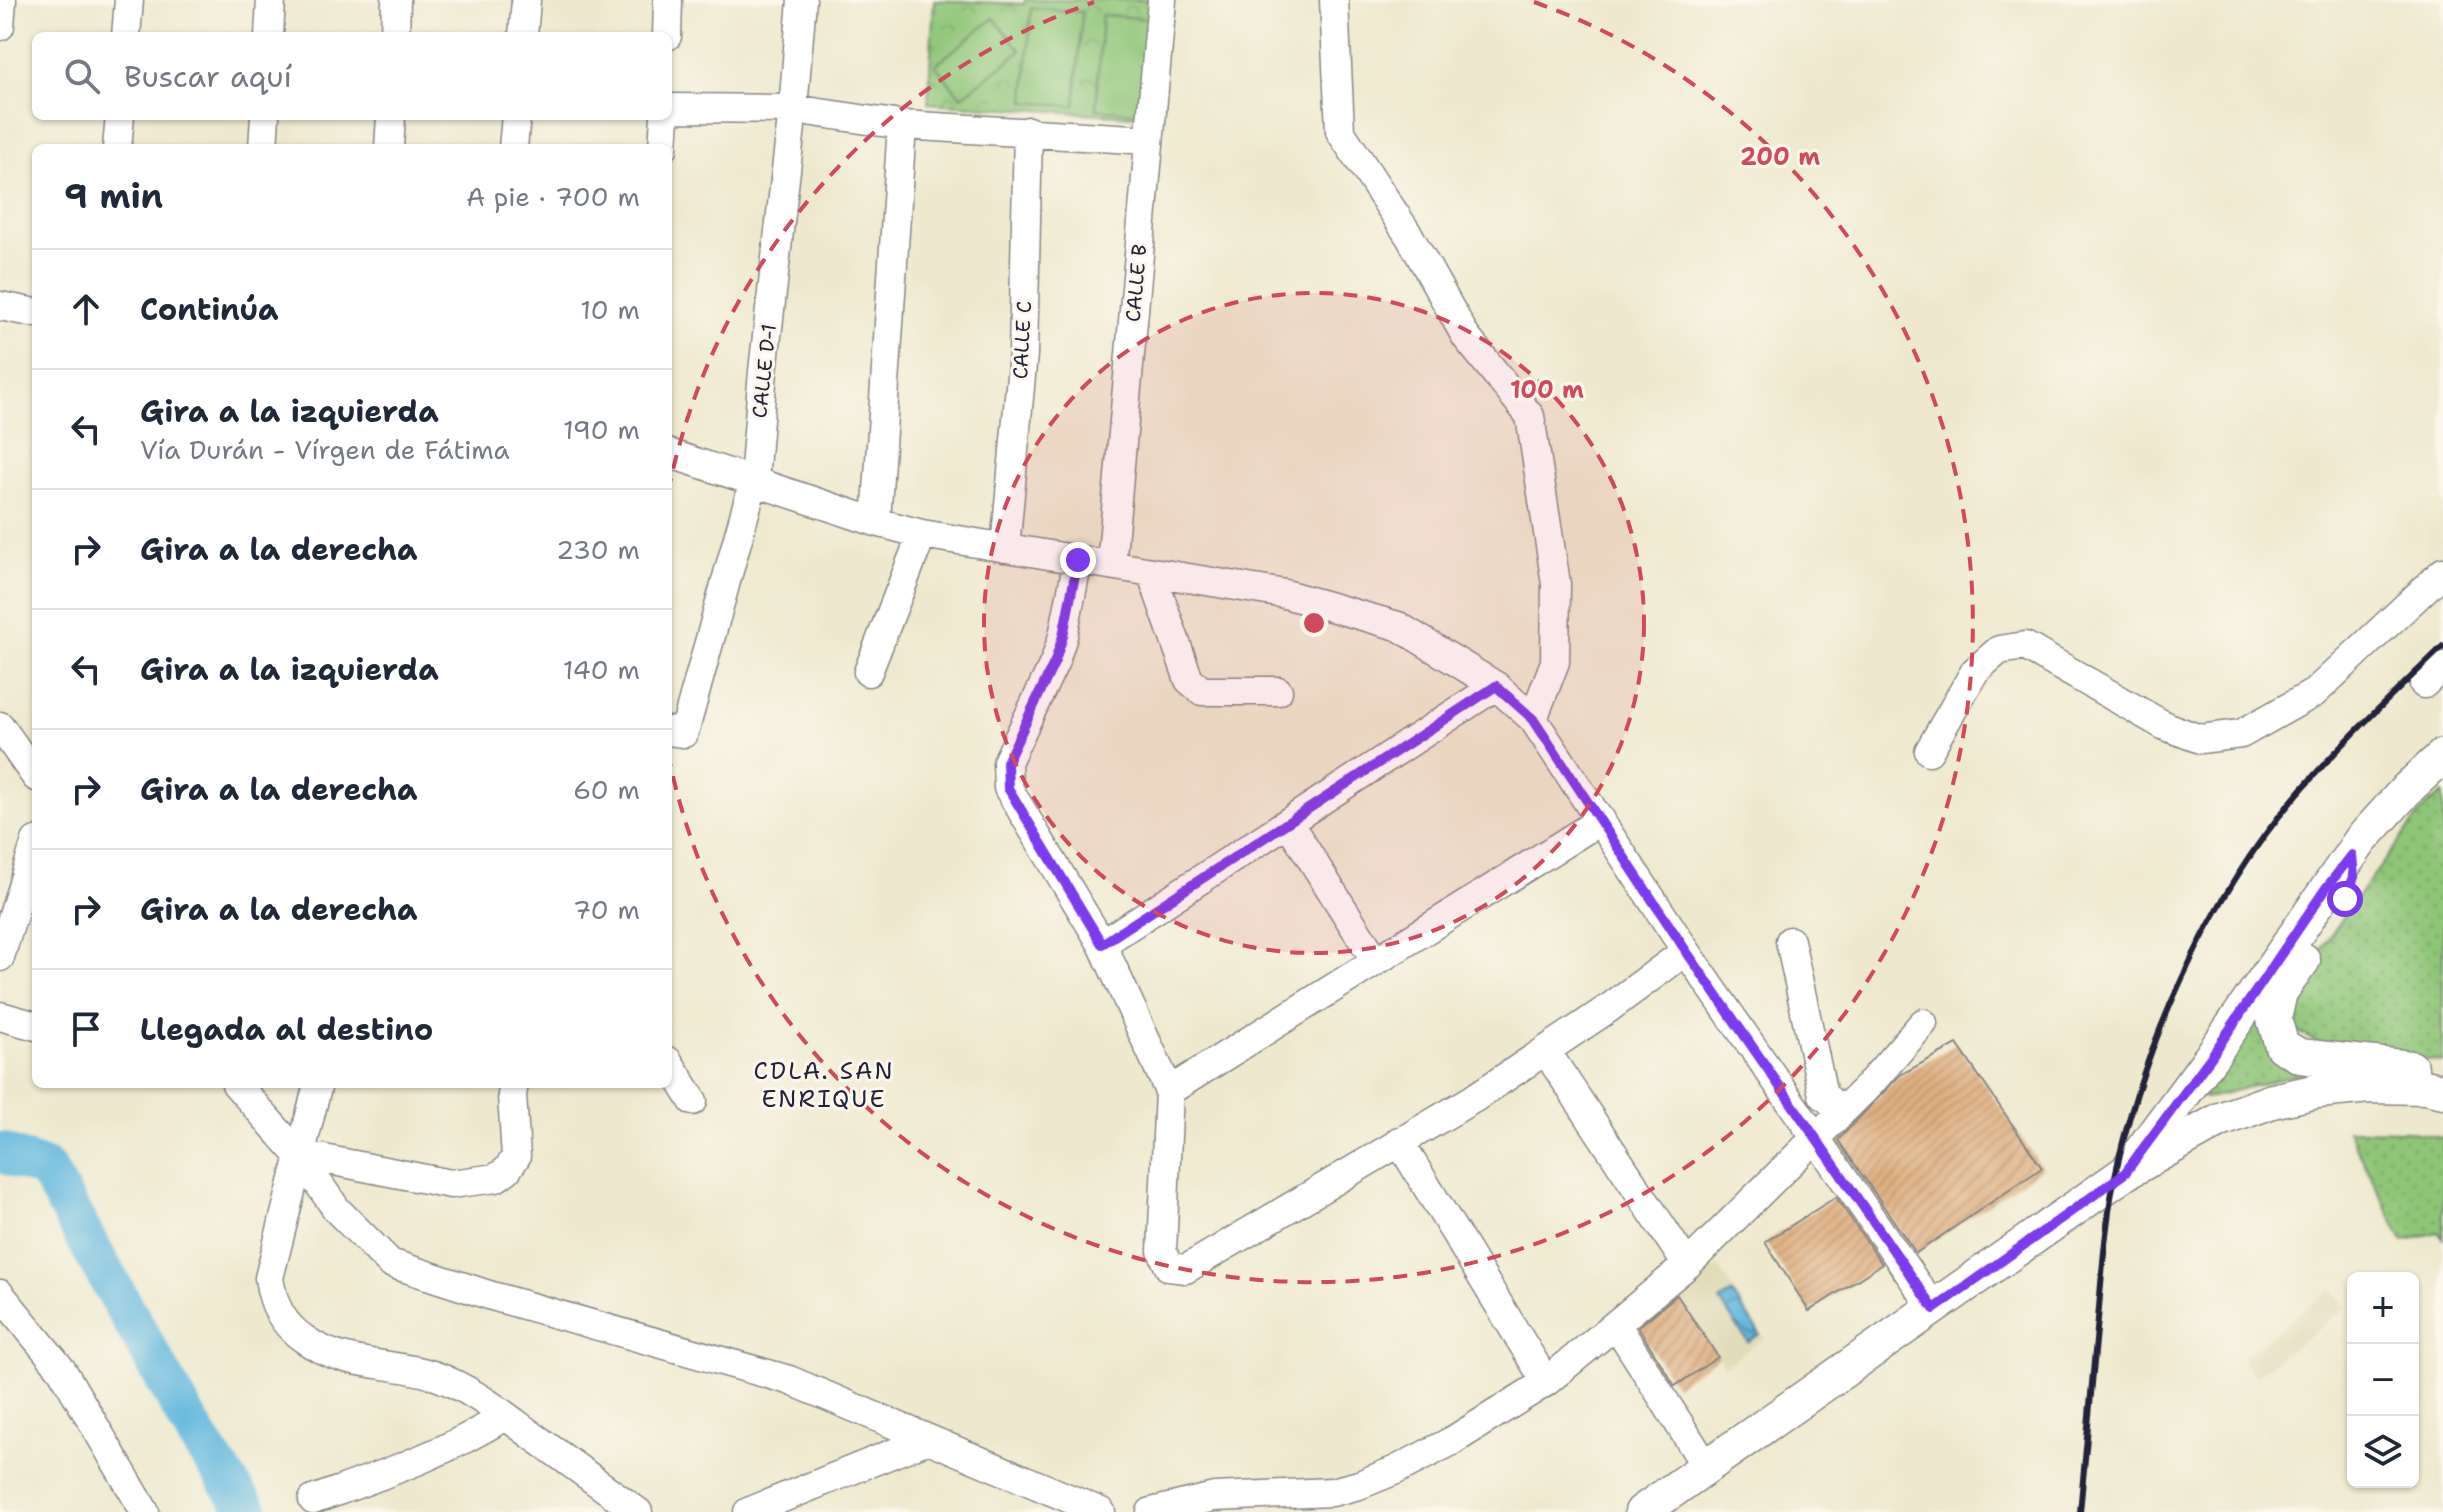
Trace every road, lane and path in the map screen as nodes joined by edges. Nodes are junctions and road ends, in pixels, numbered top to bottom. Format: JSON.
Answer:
{"nodes":[{"id":1,"x":2,"y":0,"type":"edge"},
{"id":2,"x":129,"y":0,"type":"edge"},
{"id":3,"x":271,"y":0,"type":"edge"},
{"id":4,"x":396,"y":0,"type":"edge"},
{"id":5,"x":526,"y":0,"type":"edge"},
{"id":6,"x":668,"y":0,"type":"edge"},
{"id":7,"x":802,"y":0,"type":"edge"},
{"id":8,"x":1162,"y":0,"type":"edge"},
{"id":9,"x":1334,"y":0,"type":"edge"},
{"id":10,"x":0,"y":26,"type":"edge"},
{"id":11,"x":126,"y":32,"type":"edge"},
{"id":12,"x":269,"y":32,"type":"edge"},
{"id":13,"x":395,"y":32,"type":"edge"},
{"id":14,"x":523,"y":32,"type":"edge"},
{"id":15,"x":667,"y":32,"type":"edge"},
{"id":16,"x":672,"y":108,"type":"edge"},
{"id":17,"x":793,"y":109,"type":"junction"},
{"id":18,"x":120,"y":120,"type":"edge"},
{"id":19,"x":265,"y":120,"type":"edge"},
{"id":20,"x":391,"y":120,"type":"edge"},
{"id":21,"x":516,"y":120,"type":"edge"},
{"id":22,"x":665,"y":120,"type":"edge"},
{"id":23,"x":902,"y":125,"type":"junction"},
{"id":24,"x":1028,"y":131,"type":"junction"},
{"id":25,"x":1149,"y":140,"type":"junction"},
{"id":26,"x":117,"y":144,"type":"edge"},
{"id":27,"x":263,"y":144,"type":"edge"},
{"id":28,"x":389,"y":144,"type":"edge"},
{"id":29,"x":513,"y":144,"type":"edge"},
{"id":30,"x":663,"y":144,"type":"edge"},
{"id":31,"x":0,"y":306,"type":"edge"},
{"id":32,"x":32,"y":312,"type":"edge"},
{"id":33,"x":672,"y":454,"type":"edge"},
{"id":34,"x":754,"y":480,"type":"junction"},
{"id":35,"x":876,"y":522,"type":"junction"},
{"id":36,"x":922,"y":534,"type":"junction"},
{"id":37,"x":1005,"y":548,"type":"junction"},
{"id":38,"x":1078,"y":560,"type":"junction"},
{"id":39,"x":1111,"y":565,"type":"junction"},
{"id":40,"x":1151,"y":572,"type":"junction"},
{"id":41,"x":2443,"y":572,"type":"edge"},
{"id":42,"x":868,"y":672,"type":"dead end"},
{"id":43,"x":1496,"y":686,"type":"junction"},
{"id":44,"x":1278,"y":691,"type":"dead end"},
{"id":45,"x":1533,"y":719,"type":"junction"},
{"id":46,"x":0,"y":726,"type":"edge"},
{"id":47,"x":676,"y":732,"type":"edge"},
{"id":48,"x":1929,"y":751,"type":"dead end"},
{"id":49,"x":2443,"y":756,"type":"edge"},
{"id":50,"x":32,"y":771,"type":"edge"},
{"id":51,"x":1601,"y":820,"type":"junction"},
{"id":52,"x":1288,"y":822,"type":"junction"},
{"id":53,"x":32,"y":854,"type":"edge"},
{"id":54,"x":2352,"y":855,"type":"junction"},
{"id":55,"x":1790,"y":941,"type":"dead end"},
{"id":56,"x":1102,"y":944,"type":"junction"},
{"id":57,"x":1686,"y":951,"type":"junction"},
{"id":58,"x":0,"y":957,"type":"edge"},
{"id":59,"x":1376,"y":961,"type":"junction"},
{"id":60,"x":0,"y":1016,"type":"edge"},
{"id":61,"x":1923,"y":1023,"type":"dead end"},
{"id":62,"x":32,"y":1025,"type":"edge"},
{"id":63,"x":1546,"y":1051,"type":"junction"},
{"id":64,"x":672,"y":1067,"type":"edge"},
{"id":65,"x":240,"y":1088,"type":"edge"},
{"id":66,"x":317,"y":1088,"type":"edge"},
{"id":67,"x":513,"y":1088,"type":"edge"},
{"id":68,"x":2442,"y":1090,"type":"edge"},
{"id":69,"x":1169,"y":1091,"type":"junction"},
{"id":70,"x":693,"y":1101,"type":"dead end"},
{"id":71,"x":1842,"y":1111,"type":"junction"},
{"id":72,"x":1814,"y":1137,"type":"junction"},
{"id":73,"x":1399,"y":1141,"type":"junction"},
{"id":74,"x":298,"y":1154,"type":"junction"},
{"id":75,"x":2125,"y":1173,"type":"junction"},
{"id":76,"x":1687,"y":1265,"type":"junction"},
{"id":77,"x":0,"y":1294,"type":"edge"},
{"id":78,"x":1934,"y":1309,"type":"junction"},
{"id":79,"x":1616,"y":1324,"type":"junction"},
{"id":80,"x":1546,"y":1382,"type":"junction"},
{"id":81,"x":505,"y":1416,"type":"junction"},
{"id":82,"x":926,"y":1440,"type":"junction"},
{"id":83,"x":1707,"y":1468,"type":"junction"},
{"id":84,"x":313,"y":1500,"type":"dead end"},
{"id":85,"x":145,"y":1512,"type":"edge"},
{"id":86,"x":638,"y":1512,"type":"edge"},
{"id":87,"x":748,"y":1512,"type":"edge"},
{"id":88,"x":1101,"y":1512,"type":"edge"},
{"id":89,"x":1151,"y":1512,"type":"edge"},
{"id":90,"x":1642,"y":1512,"type":"edge"}],
"edges":[{"from":1,"to":10,"type":"street"},
{"from":2,"to":11,"type":"street"},
{"from":3,"to":12,"type":"street"},
{"from":4,"to":13,"type":"street"},
{"from":5,"to":14,"type":"street"},
{"from":6,"to":15,"type":"street"},
{"from":7,"to":17,"type":"street","name":"CALLE D-1"},
{"from":8,"to":25,"type":"street","name":"CALLE B"},
{"from":9,"to":45,"type":"street"},
{"from":16,"to":17,"type":"street"},
{"from":17,"to":23,"type":"street"},
{"from":17,"to":34,"type":"street","name":"CALLE D-1"},
{"from":18,"to":26,"type":"street"},
{"from":19,"to":27,"type":"street"},
{"from":20,"to":28,"type":"street"},
{"from":21,"to":29,"type":"street"},
{"from":22,"to":30,"type":"street"},
{"from":23,"to":24,"type":"street"},
{"from":23,"to":35,"type":"street"},
{"from":24,"to":25,"type":"street"},
{"from":24,"to":37,"type":"street","name":"CALLE C"},
{"from":25,"to":39,"type":"street","name":"CALLE B"},
{"from":31,"to":32,"type":"street"},
{"from":33,"to":34,"type":"street"},
{"from":34,"to":35,"type":"street"},
{"from":34,"to":47,"type":"street","name":"CALLE D-1"},
{"from":35,"to":36,"type":"street"},
{"from":36,"to":37,"type":"street"},
{"from":36,"to":42,"type":"street"},
{"from":37,"to":38,"type":"street"},
{"from":38,"to":39,"type":"street"},
{"from":38,"to":56,"type":"street"},
{"from":39,"to":40,"type":"street"},
{"from":40,"to":43,"type":"street"},
{"from":40,"to":44,"type":"street"},
{"from":41,"to":48,"type":"street"},
{"from":43,"to":45,"type":"street"},
{"from":43,"to":52,"type":"street"},
{"from":45,"to":51,"type":"street"},
{"from":46,"to":50,"type":"street"},
{"from":49,"to":54,"type":"main road"},
{"from":51,"to":57,"type":"street"},
{"from":51,"to":59,"type":"street"},
{"from":52,"to":56,"type":"street"},
{"from":52,"to":59,"type":"street"},
{"from":53,"to":58,"type":"street"},
{"from":54,"to":68,"type":"main road"},
{"from":54,"to":75,"type":"main road"},
{"from":55,"to":71,"type":"street"},
{"from":56,"to":69,"type":"street"},
{"from":57,"to":63,"type":"street"},
{"from":57,"to":72,"type":"street"},
{"from":59,"to":69,"type":"street"},
{"from":60,"to":62,"type":"street"},
{"from":61,"to":71,"type":"street"},
{"from":63,"to":73,"type":"street"},
{"from":63,"to":76,"type":"street"},
{"from":64,"to":70,"type":"street"},
{"from":65,"to":74,"type":"street"},
{"from":66,"to":74,"type":"street"},
{"from":67,"to":74,"type":"street"},
{"from":68,"to":75,"type":"main road"},
{"from":69,"to":73,"type":"street"},
{"from":71,"to":72,"type":"street"},
{"from":72,"to":76,"type":"street"},
{"from":72,"to":78,"type":"street"},
{"from":73,"to":80,"type":"street"},
{"from":74,"to":81,"type":"street"},
{"from":74,"to":82,"type":"street"},
{"from":75,"to":78,"type":"main road"},
{"from":76,"to":79,"type":"street"},
{"from":77,"to":85,"type":"street"},
{"from":78,"to":83,"type":"main road"},
{"from":79,"to":80,"type":"street"},
{"from":79,"to":83,"type":"street"},
{"from":80,"to":89,"type":"street"},
{"from":81,"to":84,"type":"street"},
{"from":81,"to":86,"type":"street"},
{"from":82,"to":87,"type":"street"},
{"from":82,"to":88,"type":"street"},
{"from":83,"to":90,"type":"main road"}]}
